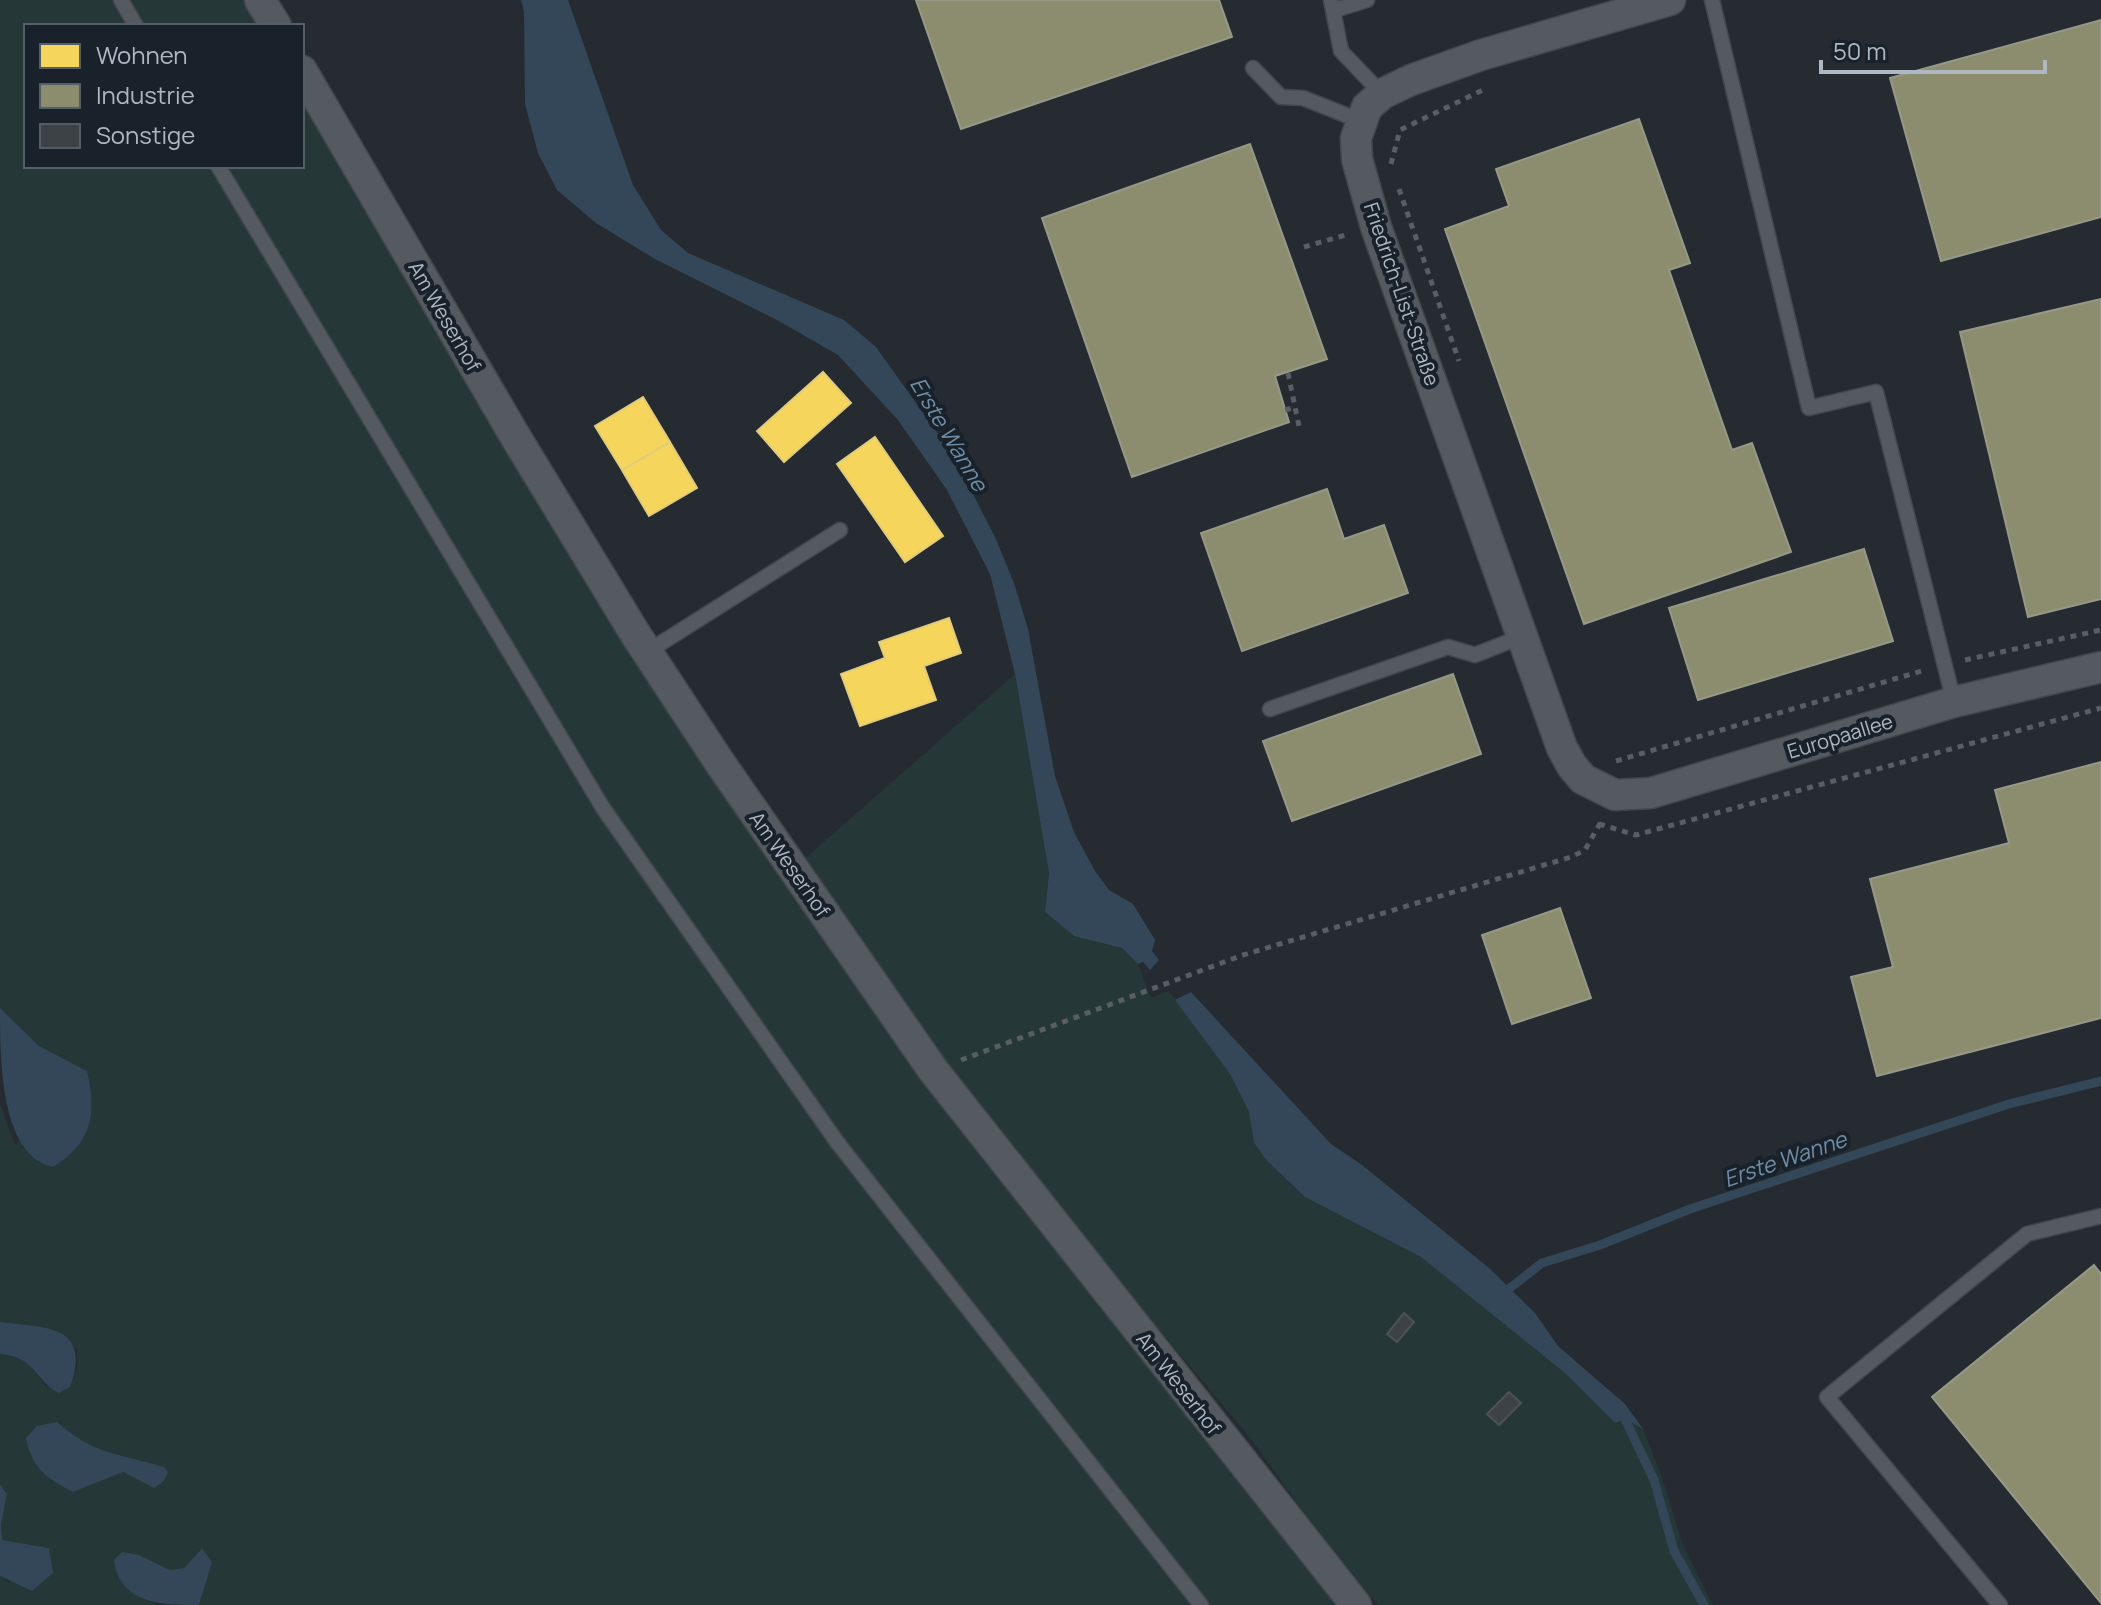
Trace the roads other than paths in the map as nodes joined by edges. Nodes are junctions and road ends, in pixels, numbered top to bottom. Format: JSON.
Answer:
{"nodes":[{"id":1,"x":121,"y":0,"type":"edge"},
{"id":2,"x":260,"y":0,"type":"edge"},
{"id":3,"x":1367,"y":0,"type":"edge"},
{"id":4,"x":1670,"y":0,"type":"edge"},
{"id":5,"x":1712,"y":0,"type":"edge"},
{"id":6,"x":1333,"y":5,"type":"edge"},
{"id":7,"x":135,"y":24,"type":"edge"},
{"id":8,"x":275,"y":24,"type":"edge"},
{"id":9,"x":1253,"y":68,"type":"dead end"},
{"id":10,"x":304,"y":74,"type":"edge"},
{"id":11,"x":1382,"y":94,"type":"junction"},
{"id":12,"x":1361,"y":121,"type":"junction"},
{"id":13,"x":219,"y":168,"type":"edge"},
{"id":14,"x":840,"y":530,"type":"dead end"},
{"id":15,"x":1523,"y":636,"type":"junction"},
{"id":16,"x":647,"y":652,"type":"junction"},
{"id":17,"x":2101,"y":667,"type":"edge"},
{"id":18,"x":1954,"y":702,"type":"junction"},
{"id":19,"x":1270,"y":709,"type":"dead end"},
{"id":20,"x":1615,"y":795,"type":"joint"},
{"id":21,"x":2101,"y":1216,"type":"edge"},
{"id":22,"x":1201,"y":1605,"type":"edge"},
{"id":23,"x":1356,"y":1605,"type":"edge"},
{"id":24,"x":2000,"y":1605,"type":"edge"}],
"edges":[{"from":1,"to":7,"type":"lane"},
{"from":2,"to":8,"type":"street"},
{"from":3,"to":6,"type":"lane"},
{"from":4,"to":11,"type":"street"},
{"from":5,"to":18,"type":"lane"},
{"from":6,"to":11,"type":"lane"},
{"from":9,"to":12,"type":"lane"},
{"from":10,"to":16,"type":"street","name":"Am Weserhof"},
{"from":11,"to":12,"type":"street"},
{"from":12,"to":15,"type":"street","name":"Friedrich-List-Straße"},
{"from":13,"to":22,"type":"lane"},
{"from":14,"to":16,"type":"lane"},
{"from":15,"to":19,"type":"lane"},
{"from":15,"to":20,"type":"street","name":"Friedrich-List-Straße"},
{"from":16,"to":23,"type":"street","name":"Am Weserhof"},
{"from":17,"to":18,"type":"street","name":"Europaallee"},
{"from":18,"to":20,"type":"street","name":"Europaallee"},
{"from":21,"to":24,"type":"lane"}]}
